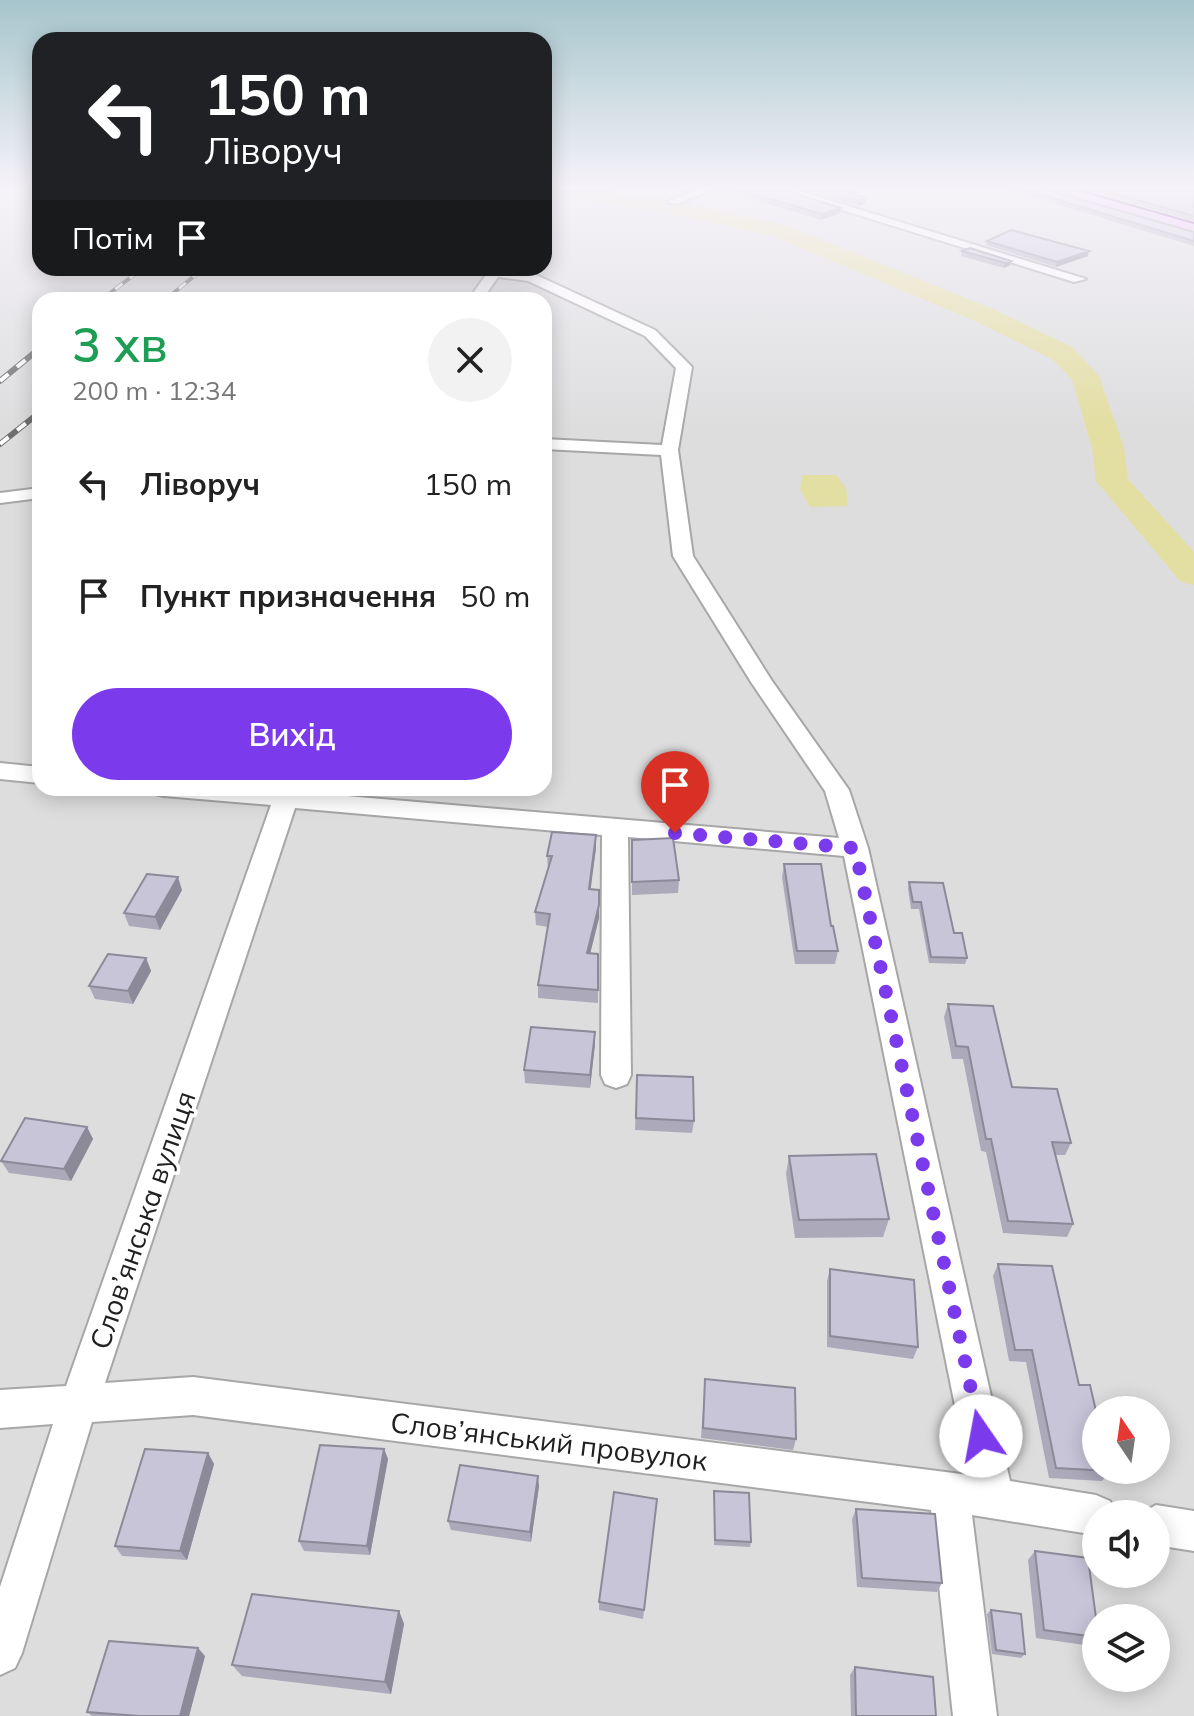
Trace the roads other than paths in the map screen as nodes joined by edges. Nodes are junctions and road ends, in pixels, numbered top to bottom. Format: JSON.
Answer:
{"nodes":[{"id":1,"x":1039,"y":267,"type":"edge"},
{"id":2,"x":522,"y":276,"type":"edge"},
{"id":3,"x":1079,"y":279,"type":"dead end"},
{"id":4,"x":552,"y":444,"type":"edge"},
{"id":5,"x":669,"y":450,"type":"junction"},
{"id":6,"x":32,"y":494,"type":"edge"},
{"id":7,"x":0,"y":498,"type":"edge"},
{"id":8,"x":0,"y":771,"type":"edge"},
{"id":9,"x":32,"y":774,"type":"edge"},
{"id":10,"x":286,"y":796,"type":"edge"},
{"id":11,"x":306,"y":796,"type":"edge"},
{"id":12,"x":615,"y":828,"type":"junction"},
{"id":13,"x":855,"y":848,"type":"junction"},
{"id":14,"x":616,"y":1075,"type":"dead end"},
{"id":15,"x":79,"y":1403,"type":"junction"},
{"id":16,"x":0,"y":1409,"type":"edge"},
{"id":17,"x":949,"y":1493,"type":"junction"},
{"id":18,"x":994,"y":1498,"type":"junction"},
{"id":19,"x":1082,"y":1513,"type":"edge"},
{"id":20,"x":1170,"y":1527,"type":"edge"},
{"id":21,"x":1194,"y":1531,"type":"edge"},
{"id":22,"x":0,"y":1653,"type":"edge"},
{"id":23,"x":975,"y":1716,"type":"edge"}],
"edges":[{"from":1,"to":3,"type":"street"},
{"from":2,"to":5,"type":"street"},
{"from":4,"to":5,"type":"street"},
{"from":5,"to":13,"type":"street"},
{"from":6,"to":7,"type":"street"},
{"from":8,"to":9,"type":"street"},
{"from":10,"to":15,"type":"street","name":"Слов’янська вулиця"},
{"from":11,"to":12,"type":"street"},
{"from":12,"to":13,"type":"street"},
{"from":12,"to":14,"type":"street"},
{"from":13,"to":18,"type":"street"},
{"from":15,"to":16,"type":"street","name":"Слов’янський провулок"},
{"from":15,"to":17,"type":"street","name":"Слов’янський провулок"},
{"from":15,"to":22,"type":"street","name":"Слов’янська вулиця"},
{"from":17,"to":18,"type":"street","name":"Слов’янський провулок"},
{"from":17,"to":23,"type":"street"},
{"from":18,"to":19,"type":"street","name":"Слов’янський провулок"},
{"from":20,"to":21,"type":"street"}]}
